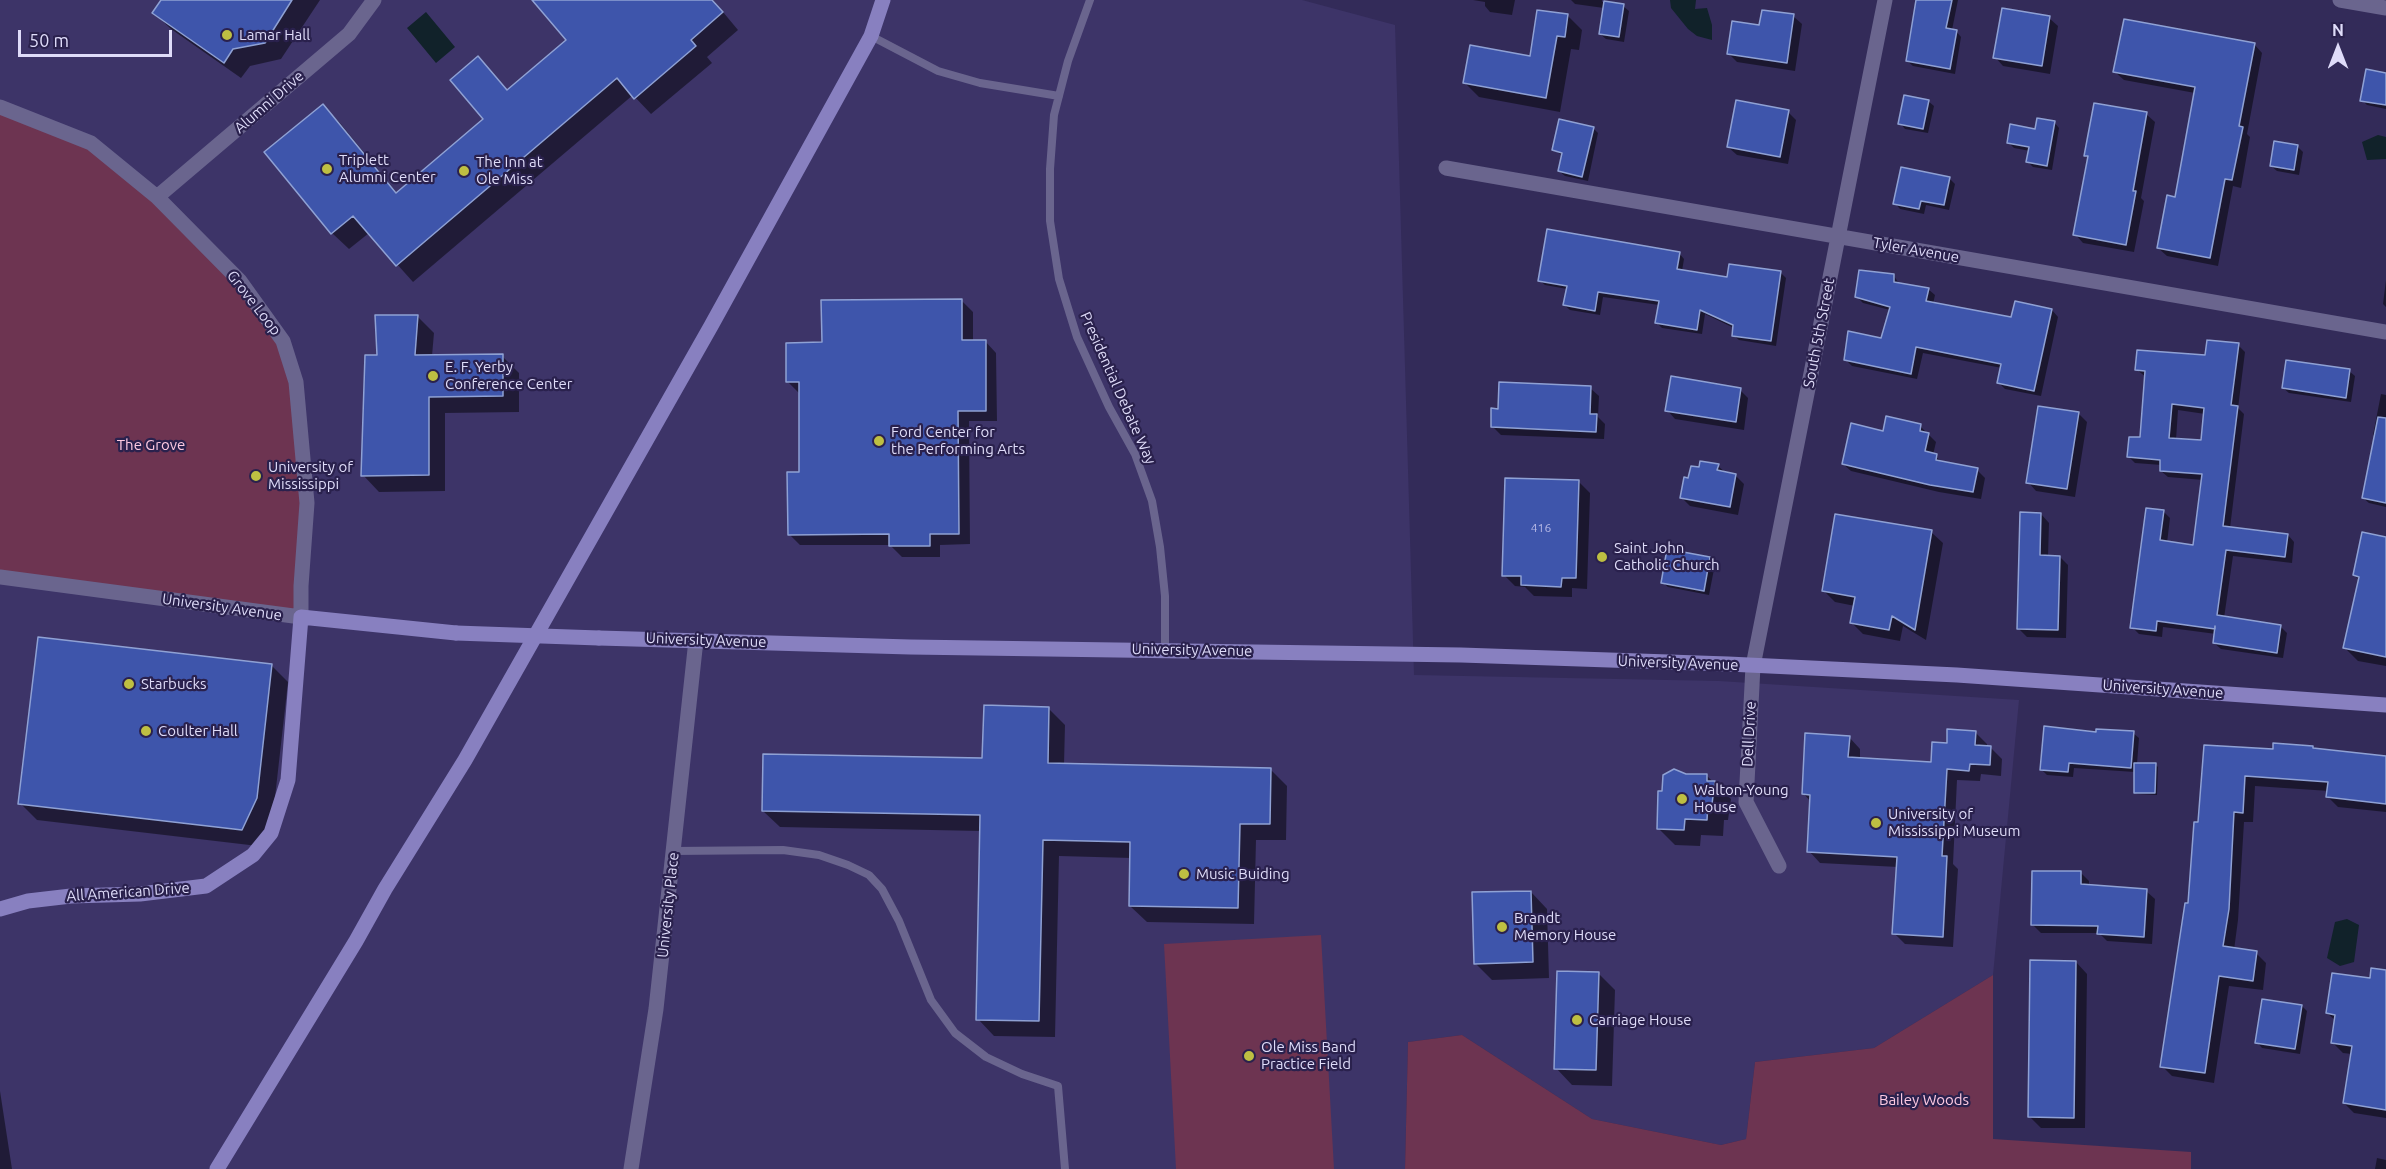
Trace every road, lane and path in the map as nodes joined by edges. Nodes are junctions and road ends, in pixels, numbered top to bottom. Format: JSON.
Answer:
{"nodes":[{"id":1,"x":374,"y":0,"type":"edge"},
{"id":2,"x":1090,"y":0,"type":"edge"},
{"id":3,"x":1885,"y":0,"type":"edge"},
{"id":4,"x":2340,"y":0,"type":"edge"},
{"id":5,"x":882,"y":3,"type":"edge"},
{"id":6,"x":2386,"y":8,"type":"edge"},
{"id":7,"x":871,"y":36,"type":"junction"},
{"id":8,"x":1059,"y":96,"type":"junction"},
{"id":9,"x":0,"y":107,"type":"edge"},
{"id":10,"x":1446,"y":168,"type":"dead end"},
{"id":11,"x":157,"y":197,"type":"junction"},
{"id":12,"x":1838,"y":237,"type":"junction"},
{"id":13,"x":2386,"y":332,"type":"edge"},
{"id":14,"x":0,"y":577,"type":"edge"},
{"id":15,"x":301,"y":617,"type":"junction"},
{"id":16,"x":696,"y":640,"type":"junction"},
{"id":17,"x":1165,"y":649,"type":"junction"},
{"id":18,"x":1753,"y":666,"type":"junction"},
{"id":19,"x":2386,"y":705,"type":"edge"},
{"id":20,"x":674,"y":851,"type":"junction"},
{"id":21,"x":1779,"y":866,"type":"dead end"},
{"id":22,"x":0,"y":909,"type":"edge"},
{"id":23,"x":217,"y":1169,"type":"edge"},
{"id":24,"x":631,"y":1169,"type":"edge"},
{"id":25,"x":1065,"y":1169,"type":"edge"}],
"edges":[{"from":1,"to":11,"type":"street","name":"Alumni Drive"},
{"from":2,"to":8,"type":"lane","name":"Presidential Debate Way"},
{"from":3,"to":12,"type":"street","name":"South 5th Street"},
{"from":4,"to":6,"type":"street"},
{"from":5,"to":7,"type":"street"},
{"from":7,"to":8,"type":"lane"},
{"from":7,"to":23,"type":"street"},
{"from":8,"to":17,"type":"lane","name":"Presidential Debate Way"},
{"from":9,"to":11,"type":"street","name":"Grove Loop"},
{"from":10,"to":12,"type":"street","name":"Tyler Avenue"},
{"from":11,"to":15,"type":"street","name":"Grove Loop"},
{"from":12,"to":13,"type":"street","name":"Tyler Avenue"},
{"from":12,"to":18,"type":"street","name":"South 5th Street"},
{"from":14,"to":15,"type":"street","name":"University Avenue"},
{"from":15,"to":16,"type":"street","name":"University Avenue","bridge":true},
{"from":15,"to":22,"type":"street","name":"All American Drive"},
{"from":16,"to":17,"type":"street","name":"University Avenue"},
{"from":16,"to":20,"type":"street","name":"University Place"},
{"from":17,"to":18,"type":"street","name":"University Avenue"},
{"from":18,"to":19,"type":"street","name":"University Avenue"},
{"from":18,"to":21,"type":"street","name":"Dell Drive"},
{"from":20,"to":24,"type":"street","name":"University Place"},
{"from":20,"to":25,"type":"lane"}]}
